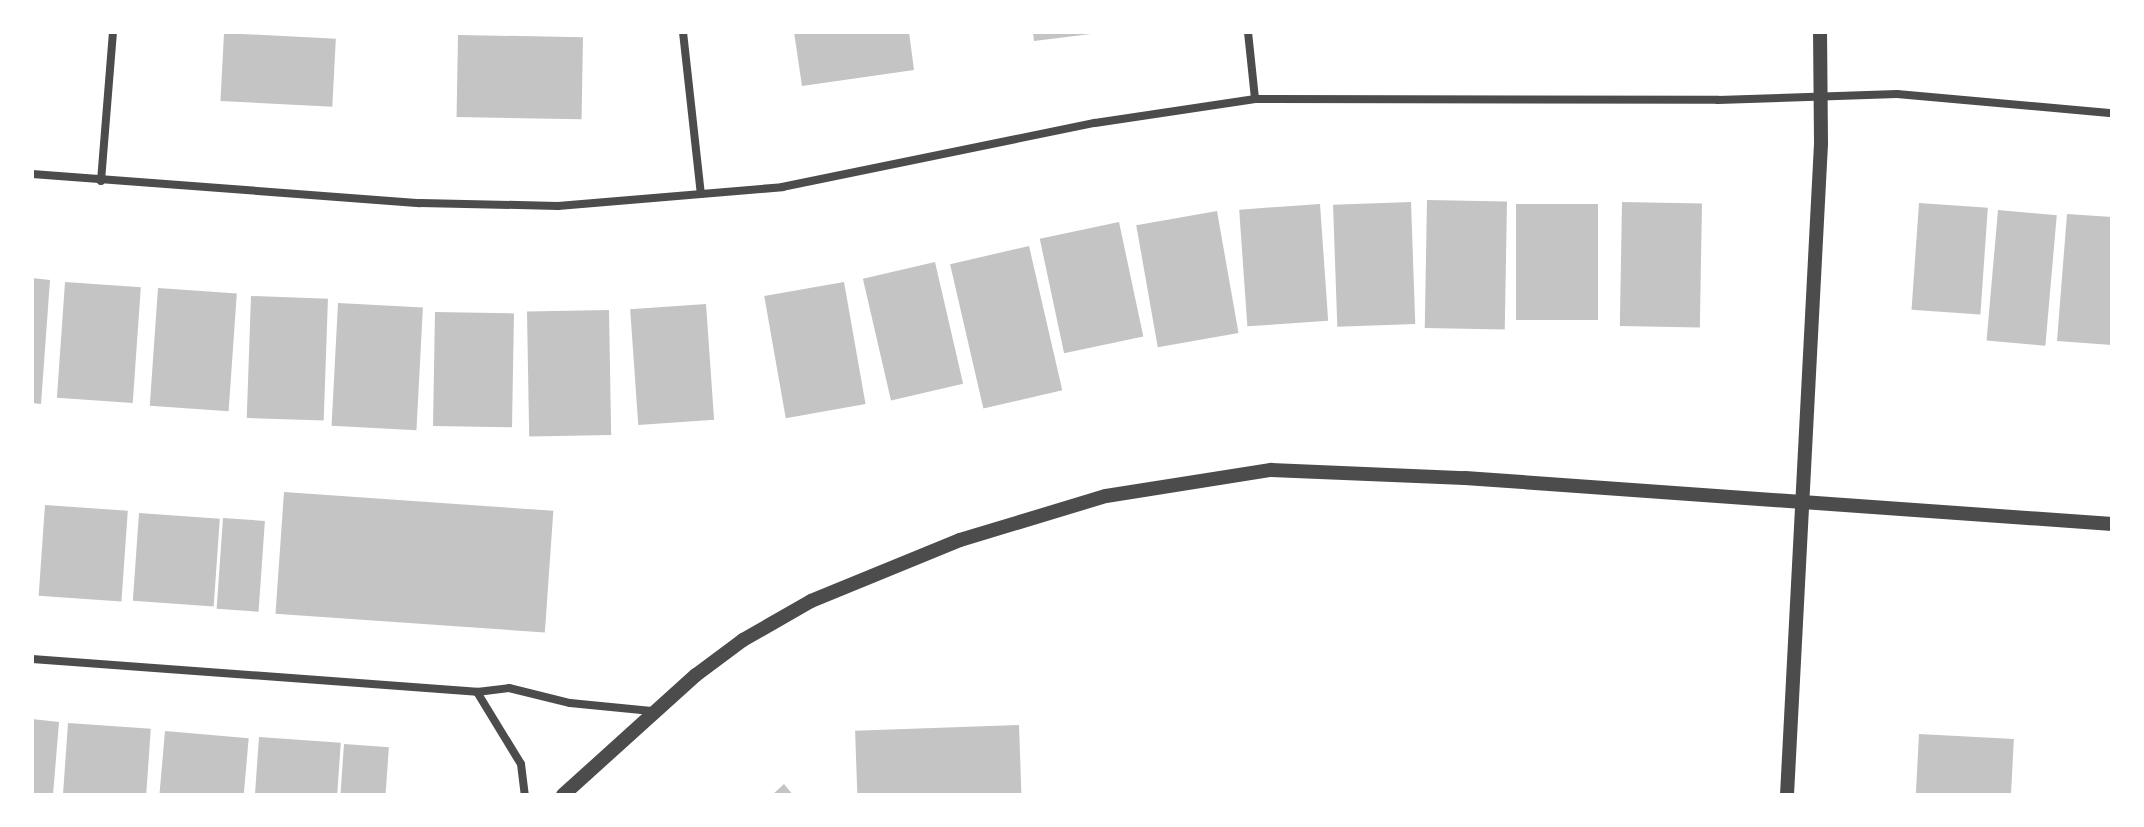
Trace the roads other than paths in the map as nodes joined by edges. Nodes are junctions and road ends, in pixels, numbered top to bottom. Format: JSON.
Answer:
{"nodes":[{"id":1,"x":113,"y":32,"type":"edge"},
{"id":2,"x":683,"y":32,"type":"edge"},
{"id":3,"x":1248,"y":32,"type":"edge"},
{"id":4,"x":1820,"y":32,"type":"edge"},
{"id":5,"x":1820,"y":96,"type":"junction"},
{"id":6,"x":1255,"y":99,"type":"junction"},
{"id":7,"x":2112,"y":113,"type":"edge"},
{"id":8,"x":32,"y":174,"type":"edge"},
{"id":9,"x":101,"y":181,"type":"junction"},
{"id":10,"x":701,"y":194,"type":"junction"},
{"id":11,"x":1801,"y":502,"type":"junction"},
{"id":12,"x":2112,"y":524,"type":"edge"},
{"id":13,"x":32,"y":659,"type":"edge"},
{"id":14,"x":477,"y":692,"type":"junction"},
{"id":15,"x":652,"y":711,"type":"junction"},
{"id":16,"x":525,"y":795,"type":"edge"},
{"id":17,"x":563,"y":795,"type":"edge"},
{"id":18,"x":1787,"y":795,"type":"edge"}],
"edges":[{"from":1,"to":9,"type":"street"},
{"from":2,"to":10,"type":"street"},
{"from":3,"to":6,"type":"street"},
{"from":4,"to":5,"type":"street"},
{"from":5,"to":6,"type":"street"},
{"from":5,"to":7,"type":"street"},
{"from":5,"to":11,"type":"street"},
{"from":6,"to":10,"type":"street"},
{"from":8,"to":9,"type":"street"},
{"from":9,"to":10,"type":"street"},
{"from":11,"to":12,"type":"street"},
{"from":11,"to":15,"type":"street"},
{"from":11,"to":18,"type":"street"},
{"from":13,"to":14,"type":"street"},
{"from":14,"to":15,"type":"street"},
{"from":14,"to":16,"type":"street"},
{"from":15,"to":17,"type":"street"}]}
